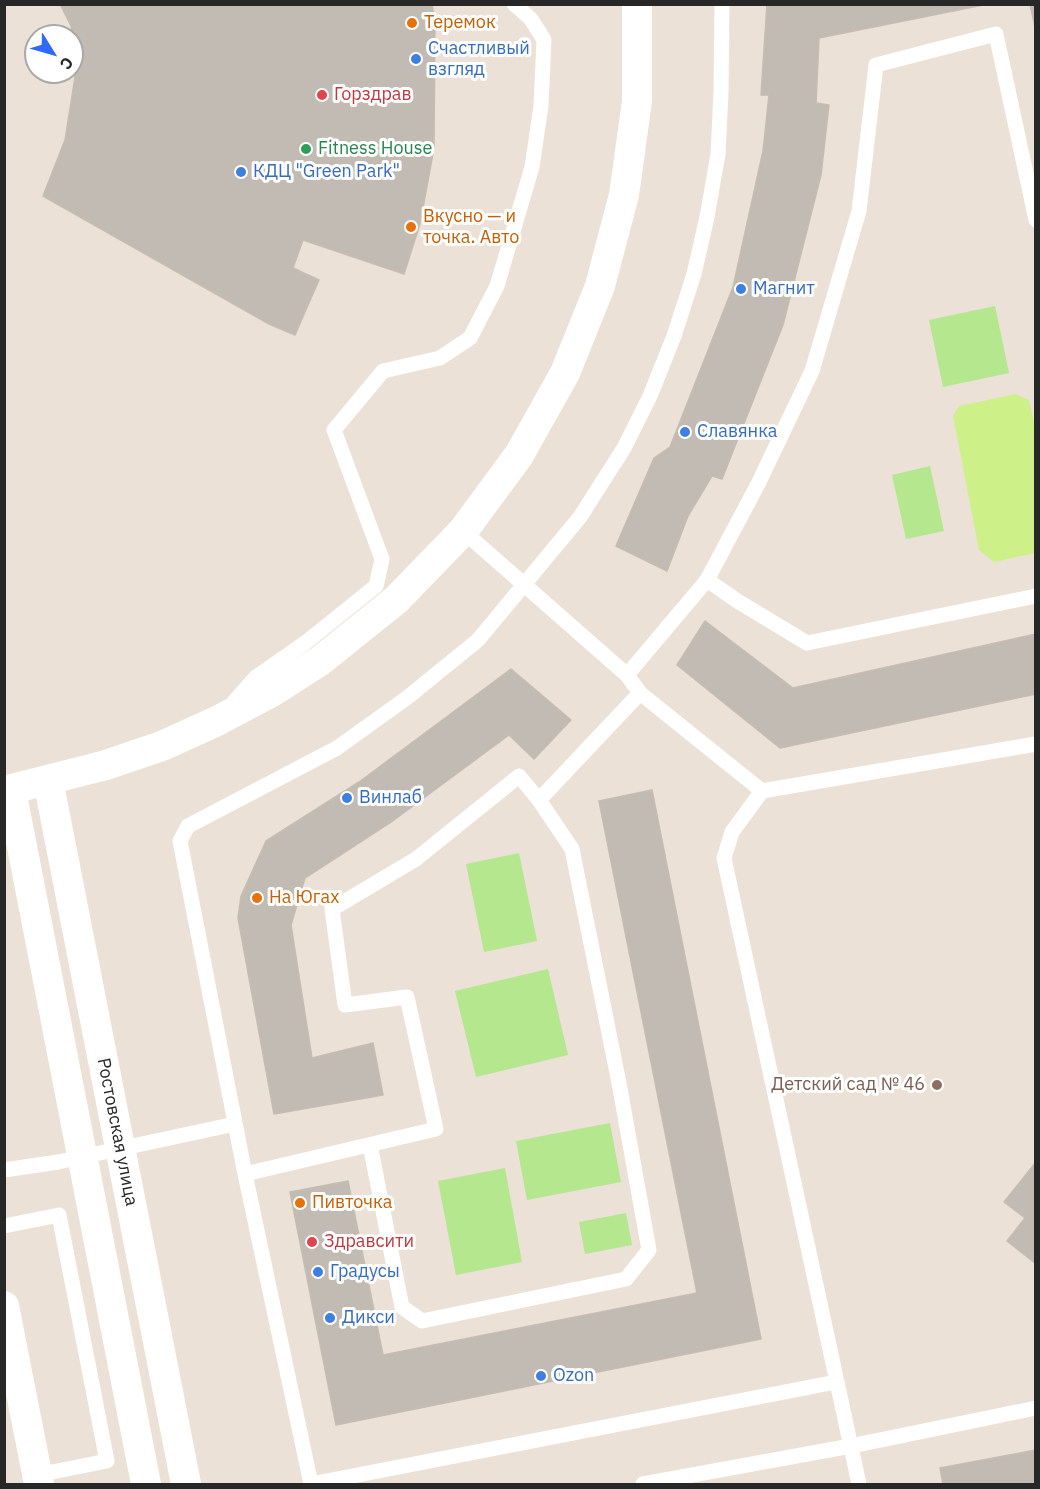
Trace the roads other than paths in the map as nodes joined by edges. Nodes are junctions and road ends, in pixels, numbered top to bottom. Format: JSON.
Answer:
{"nodes":[{"id":1,"x":514,"y":4,"type":"edge"},
{"id":2,"x":637,"y":4,"type":"edge"},
{"id":3,"x":722,"y":4,"type":"edge"},
{"id":4,"x":1035,"y":220,"type":"edge"},
{"id":5,"x":462,"y":531,"type":"junction"},
{"id":6,"x":707,"y":580,"type":"junction"},
{"id":7,"x":524,"y":585,"type":"junction"},
{"id":8,"x":1035,"y":596,"type":"edge"},
{"id":9,"x":627,"y":675,"type":"junction"},
{"id":10,"x":640,"y":693,"type":"junction"},
{"id":11,"x":217,"y":721,"type":"junction"},
{"id":12,"x":1035,"y":744,"type":"edge"},
{"id":13,"x":48,"y":780,"type":"junction"},
{"id":14,"x":8,"y":790,"type":"edge"},
{"id":15,"x":762,"y":791,"type":"junction"},
{"id":16,"x":539,"y":800,"type":"junction"},
{"id":17,"x":235,"y":1124,"type":"junction"},
{"id":18,"x":370,"y":1145,"type":"junction"},
{"id":19,"x":121,"y":1149,"type":"junction"},
{"id":20,"x":82,"y":1156,"type":"junction"},
{"id":21,"x":4,"y":1170,"type":"edge"},
{"id":22,"x":245,"y":1174,"type":"junction"},
{"id":23,"x":4,"y":1226,"type":"edge"},
{"id":24,"x":4,"y":1306,"type":"edge"},
{"id":25,"x":836,"y":1382,"type":"junction"},
{"id":26,"x":1035,"y":1408,"type":"edge"},
{"id":27,"x":851,"y":1446,"type":"junction"},
{"id":28,"x":38,"y":1480,"type":"edge"},
{"id":29,"x":311,"y":1484,"type":"edge"},
{"id":30,"x":146,"y":1485,"type":"edge"},
{"id":31,"x":186,"y":1485,"type":"edge"},
{"id":32,"x":643,"y":1485,"type":"edge"},
{"id":33,"x":859,"y":1485,"type":"edge"}],
"edges":[{"from":1,"to":11,"type":"lane"},
{"from":2,"to":5,"type":"street"},
{"from":3,"to":7,"type":"lane"},
{"from":4,"to":6,"type":"lane"},
{"from":5,"to":7,"type":"lane"},
{"from":5,"to":11,"type":"street"},
{"from":6,"to":8,"type":"lane"},
{"from":6,"to":9,"type":"lane"},
{"from":7,"to":9,"type":"lane"},
{"from":7,"to":17,"type":"lane"},
{"from":9,"to":10,"type":"lane"},
{"from":10,"to":15,"type":"lane"},
{"from":10,"to":16,"type":"lane"},
{"from":11,"to":13,"type":"street"},
{"from":12,"to":15,"type":"lane"},
{"from":13,"to":14,"type":"street"},
{"from":13,"to":19,"type":"street","name":"Ростовская улица"},
{"from":14,"to":20,"type":"street"},
{"from":15,"to":25,"type":"lane"},
{"from":16,"to":18,"type":"lane"},
{"from":16,"to":18,"type":"lane"},
{"from":17,"to":19,"type":"lane"},
{"from":17,"to":22,"type":"lane"},
{"from":18,"to":22,"type":"lane"},
{"from":19,"to":20,"type":"lane"},
{"from":19,"to":31,"type":"street","name":"Ростовская улица"},
{"from":20,"to":21,"type":"lane"},
{"from":20,"to":30,"type":"street"},
{"from":22,"to":29,"type":"lane"},
{"from":23,"to":28,"type":"lane"},
{"from":24,"to":28,"type":"street"},
{"from":25,"to":27,"type":"lane"},
{"from":25,"to":29,"type":"lane"},
{"from":26,"to":27,"type":"lane"},
{"from":27,"to":32,"type":"lane"},
{"from":27,"to":33,"type":"lane"}]}
